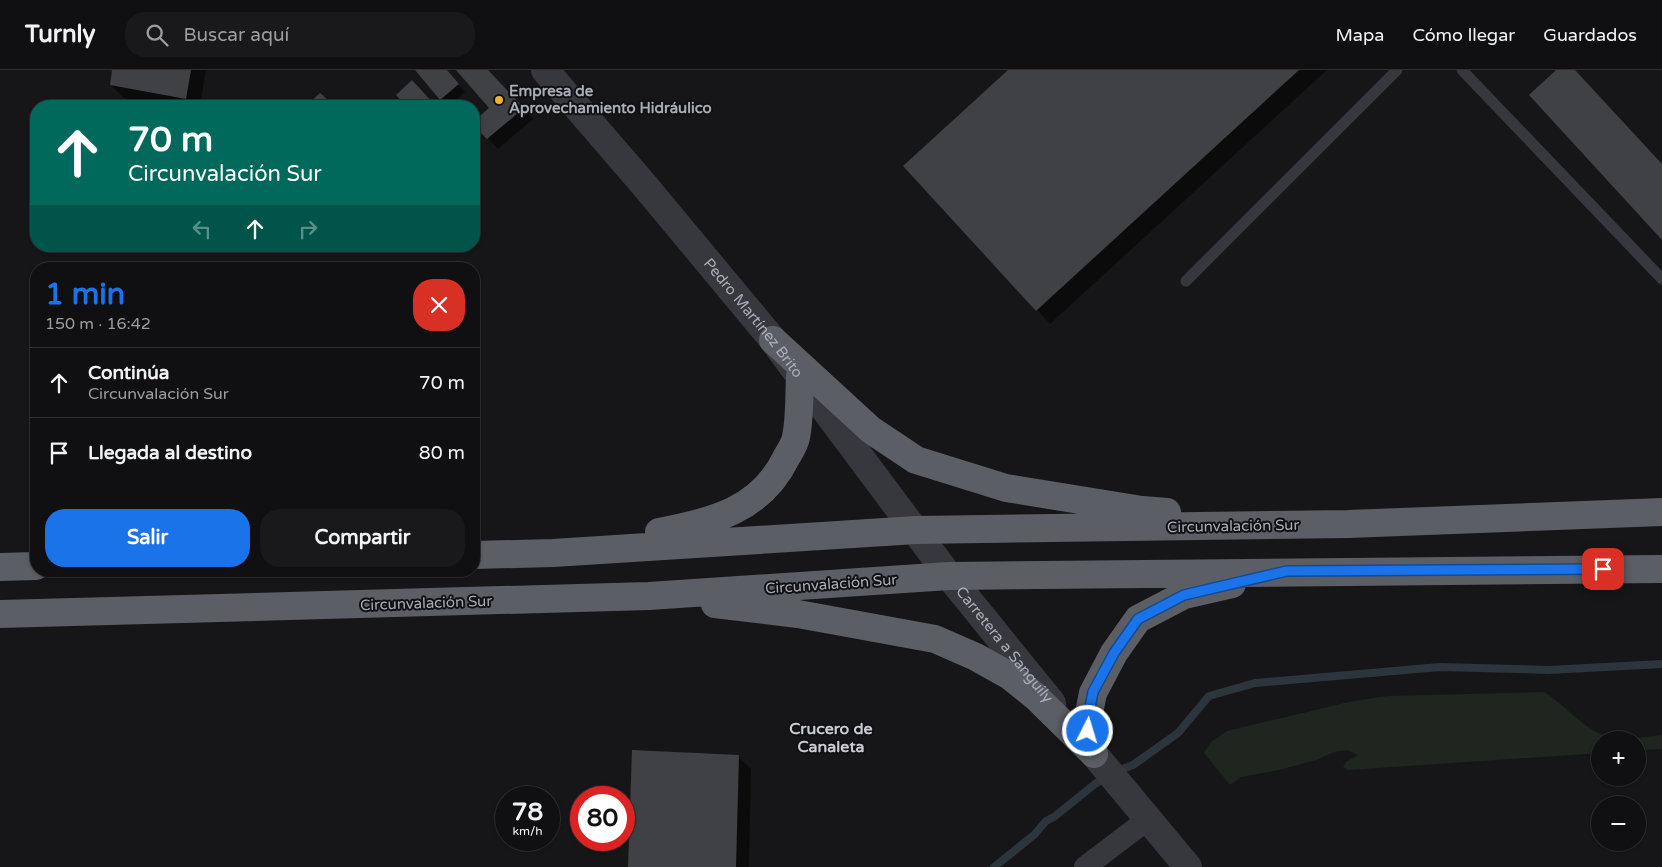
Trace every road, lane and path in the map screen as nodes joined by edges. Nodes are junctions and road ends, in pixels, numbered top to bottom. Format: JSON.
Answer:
{"nodes":[{"id":1,"x":546,"y":70,"type":"edge"},
{"id":2,"x":1397,"y":70,"type":"edge"},
{"id":3,"x":1462,"y":70,"type":"edge"},
{"id":4,"x":1662,"y":279,"type":"edge"},
{"id":5,"x":1186,"y":281,"type":"dead end"},
{"id":6,"x":773,"y":340,"type":"junction"},
{"id":7,"x":800,"y":376,"type":"junction"},
{"id":8,"x":1662,"y":512,"type":"edge"},
{"id":9,"x":1348,"y":524,"type":"junction"},
{"id":10,"x":916,"y":530,"type":"junction"},
{"id":11,"x":553,"y":553,"type":"junction"},
{"id":12,"x":480,"y":555,"type":"edge"},
{"id":13,"x":30,"y":566,"type":"edge"},
{"id":14,"x":0,"y":567,"type":"edge"},
{"id":15,"x":1662,"y":569,"type":"edge"},
{"id":16,"x":1287,"y":571,"type":"junction"},
{"id":17,"x":949,"y":576,"type":"junction"},
{"id":18,"x":649,"y":596,"type":"junction"},
{"id":19,"x":0,"y":614,"type":"edge"},
{"id":20,"x":1096,"y":757,"type":"junction"},
{"id":21,"x":1141,"y":812,"type":"junction"},
{"id":22,"x":1085,"y":867,"type":"edge"},
{"id":23,"x":1188,"y":867,"type":"edge"}],
"edges":[{"from":1,"to":6,"type":"street","name":"Pedro Martínez Brito"},
{"from":2,"to":5,"type":"lane"},
{"from":3,"to":4,"type":"lane"},
{"from":6,"to":7,"type":"street","name":"Pedro Martínez Brito"},
{"from":6,"to":9,"type":"highway"},
{"from":7,"to":10,"type":"street","name":"Pedro Martínez Brito"},
{"from":7,"to":11,"type":"highway"},
{"from":8,"to":9,"type":"highway","name":"Circunvalación Sur"},
{"from":9,"to":10,"type":"highway","name":"Circunvalación Sur"},
{"from":10,"to":11,"type":"highway","name":"Circunvalación Sur"},
{"from":10,"to":17,"type":"street","name":"Pedro Martínez Brito"},
{"from":11,"to":12,"type":"highway","name":"Circunvalación Sur"},
{"from":13,"to":14,"type":"highway"},
{"from":15,"to":16,"type":"highway","name":"Circunvalación Sur"},
{"from":16,"to":17,"type":"highway","name":"Circunvalación Sur"},
{"from":16,"to":20,"type":"highway"},
{"from":17,"to":18,"type":"highway","name":"Circunvalación Sur"},
{"from":17,"to":20,"type":"street","name":"Carretera a Sanguily"},
{"from":18,"to":19,"type":"highway","name":"Circunvalación Sur"},
{"from":18,"to":20,"type":"highway"},
{"from":20,"to":21,"type":"street","name":"Carretera a Sanguily"},
{"from":21,"to":22,"type":"street"},
{"from":21,"to":23,"type":"street"}]}
